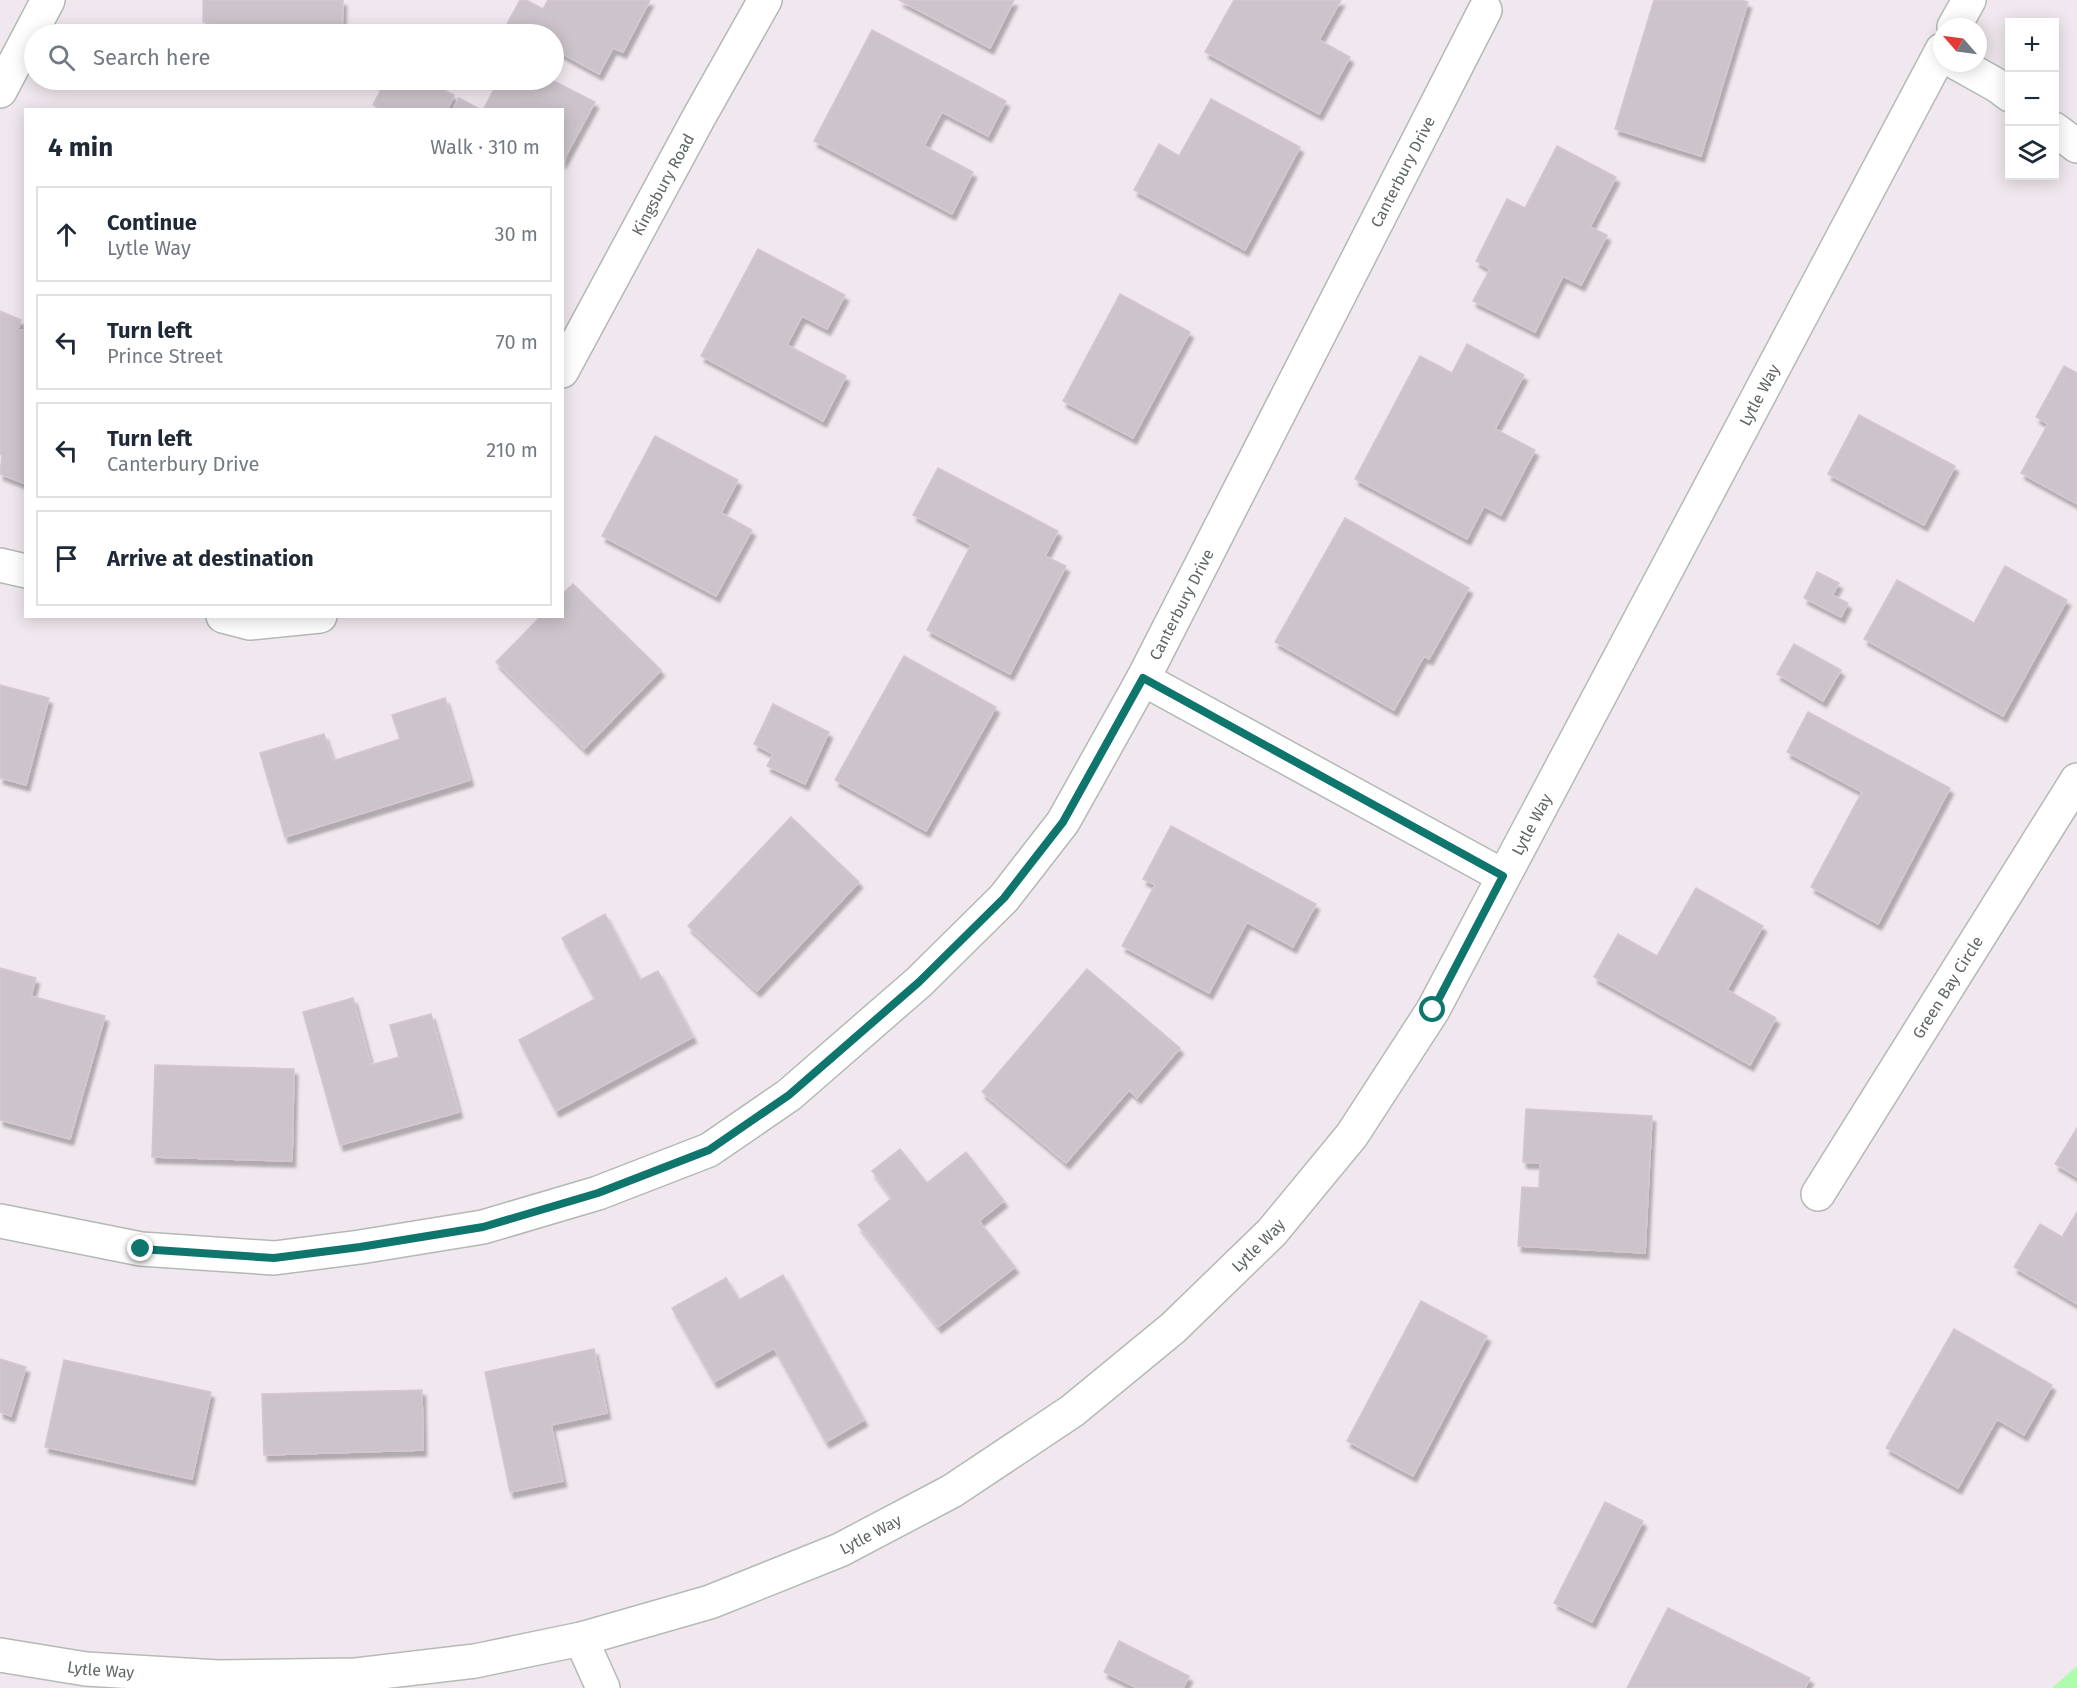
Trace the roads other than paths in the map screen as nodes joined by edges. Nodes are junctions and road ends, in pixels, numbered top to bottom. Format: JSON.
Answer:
{"nodes":[{"id":1,"x":48,"y":0,"type":"edge"},
{"id":2,"x":765,"y":0,"type":"edge"},
{"id":3,"x":1969,"y":0,"type":"edge"},
{"id":4,"x":1485,"y":10,"type":"dead end"},
{"id":5,"x":1961,"y":18,"type":"edge"},
{"id":6,"x":35,"y":24,"type":"edge"},
{"id":7,"x":24,"y":46,"type":"edge"},
{"id":8,"x":1935,"y":72,"type":"edge"},
{"id":9,"x":1978,"y":72,"type":"edge"},
{"id":10,"x":0,"y":91,"type":"edge"},
{"id":11,"x":2005,"y":91,"type":"edge"},
{"id":12,"x":2059,"y":132,"type":"edge"},
{"id":13,"x":2077,"y":146,"type":"edge"},
{"id":14,"x":564,"y":367,"type":"edge"},
{"id":15,"x":0,"y":565,"type":"edge"},
{"id":16,"x":24,"y":571,"type":"edge"},
{"id":17,"x":231,"y":618,"type":"edge"},
{"id":18,"x":300,"y":618,"type":"edge"},
{"id":19,"x":1143,"y":678,"type":"junction"},
{"id":20,"x":2077,"y":780,"type":"edge"},
{"id":21,"x":1503,"y":876,"type":"junction"},
{"id":22,"x":1818,"y":1194,"type":"dead end"},
{"id":23,"x":0,"y":1221,"type":"edge"},
{"id":24,"x":580,"y":1639,"type":"junction"},
{"id":25,"x":0,"y":1655,"type":"edge"},
{"id":26,"x":603,"y":1688,"type":"edge"}],
"edges":[{"from":1,"to":6,"type":"street"},
{"from":2,"to":14,"type":"street","name":"Kingsbury Road"},
{"from":3,"to":5,"type":"street","name":"Lytle Way"},
{"from":4,"to":19,"type":"street","name":"Canterbury Drive"},
{"from":7,"to":10,"type":"street"},
{"from":8,"to":21,"type":"street","name":"Lytle Way"},
{"from":9,"to":11,"type":"street"},
{"from":12,"to":13,"type":"street"},
{"from":15,"to":16,"type":"street"},
{"from":17,"to":18,"type":"street"},
{"from":19,"to":21,"type":"street"},
{"from":19,"to":23,"type":"street","name":"Canterbury Drive"},
{"from":20,"to":22,"type":"street","name":"Green Bay Circle"},
{"from":21,"to":24,"type":"street","name":"Lytle Way"},
{"from":24,"to":25,"type":"street","name":"Lytle Way"},
{"from":24,"to":26,"type":"street"}]}
